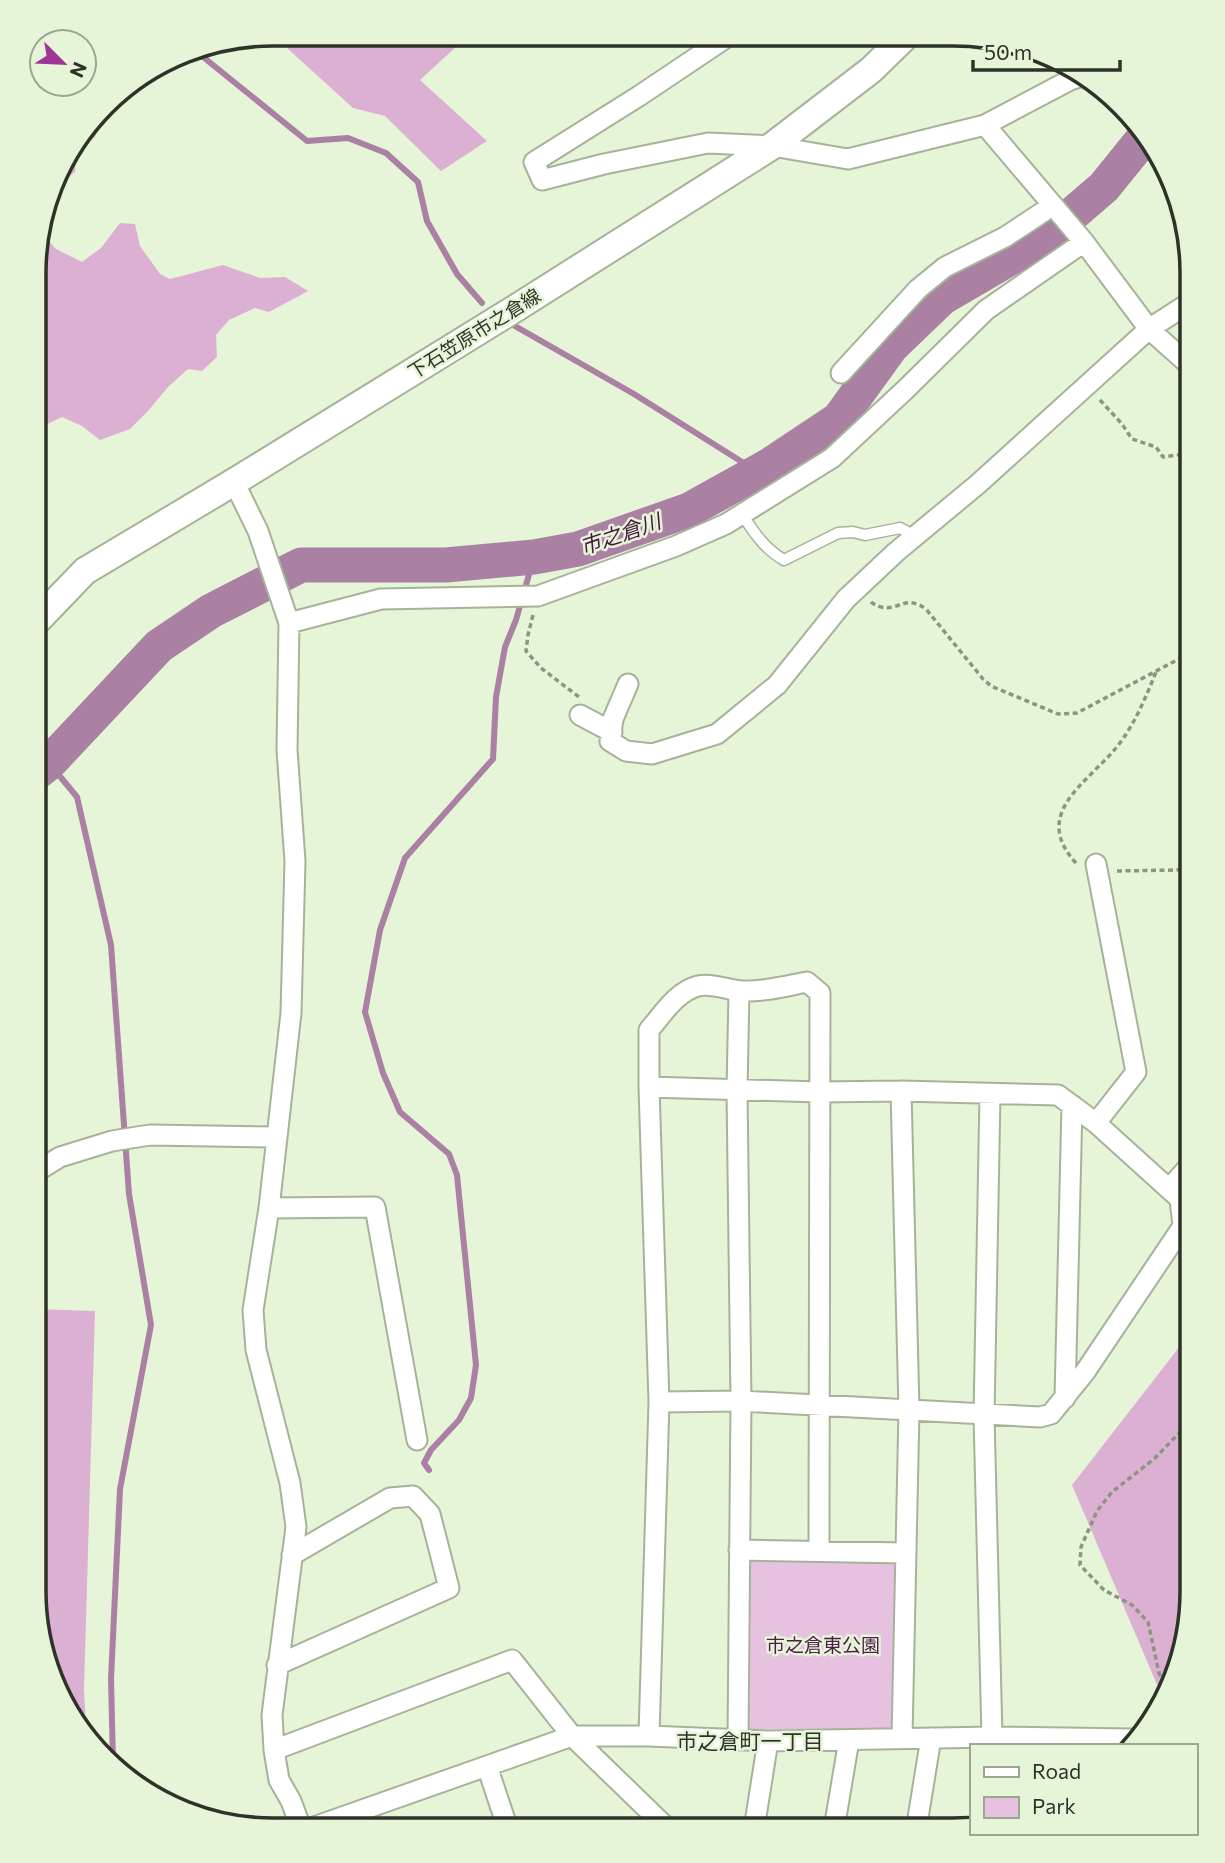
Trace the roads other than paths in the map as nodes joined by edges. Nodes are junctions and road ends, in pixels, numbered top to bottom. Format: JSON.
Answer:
{"nodes":[{"id":1,"x":714,"y":46,"type":"edge"},
{"id":2,"x":895,"y":46,"type":"edge"},
{"id":3,"x":1072,"y":80,"type":"edge"},
{"id":4,"x":985,"y":125,"type":"junction"},
{"id":5,"x":772,"y":146,"type":"junction"},
{"id":6,"x":1052,"y":206,"type":"junction"},
{"id":7,"x":1084,"y":242,"type":"junction"},
{"id":8,"x":1180,"y":309,"type":"edge"},
{"id":9,"x":1149,"y":329,"type":"junction"},
{"id":10,"x":1180,"y":357,"type":"edge"},
{"id":11,"x":841,"y":373,"type":"dead end"},
{"id":12,"x":234,"y":482,"type":"junction"},
{"id":13,"x":742,"y":514,"type":"junction"},
{"id":14,"x":915,"y":536,"type":"junction"},
{"id":15,"x":46,"y":612,"type":"edge"},
{"id":16,"x":289,"y":623,"type":"junction"},
{"id":17,"x":628,"y":684,"type":"dead end"},
{"id":18,"x":580,"y":715,"type":"dead end"},
{"id":19,"x":612,"y":725,"type":"junction"},
{"id":20,"x":1097,"y":867,"type":"road end"},
{"id":21,"x":739,"y":991,"type":"junction"},
{"id":22,"x":649,"y":1087,"type":"junction"},
{"id":23,"x":737,"y":1091,"type":"junction"},
{"id":24,"x":901,"y":1091,"type":"junction"},
{"id":25,"x":819,"y":1092,"type":"junction"},
{"id":26,"x":990,"y":1094,"type":"junction"},
{"id":27,"x":1072,"y":1105,"type":"junction"},
{"id":28,"x":1096,"y":1124,"type":"junction"},
{"id":29,"x":277,"y":1137,"type":"junction"},
{"id":30,"x":46,"y":1165,"type":"edge"},
{"id":31,"x":1179,"y":1177,"type":"edge"},
{"id":32,"x":1170,"y":1188,"type":"junction"},
{"id":33,"x":1179,"y":1198,"type":"edge"},
{"id":34,"x":269,"y":1208,"type":"junction"},
{"id":35,"x":1179,"y":1232,"type":"edge"},
{"id":36,"x":1065,"y":1398,"type":"junction"},
{"id":37,"x":741,"y":1401,"type":"junction"},
{"id":38,"x":659,"y":1402,"type":"junction"},
{"id":39,"x":819,"y":1405,"type":"junction"},
{"id":40,"x":909,"y":1410,"type":"junction"},
{"id":41,"x":984,"y":1416,"type":"junction"},
{"id":42,"x":417,"y":1440,"type":"dead end"},
{"id":43,"x":740,"y":1549,"type":"junction"},
{"id":44,"x":819,"y":1551,"type":"junction"},
{"id":45,"x":906,"y":1553,"type":"junction"},
{"id":46,"x":292,"y":1555,"type":"junction"},
{"id":47,"x":278,"y":1665,"type":"junction"},
{"id":48,"x":572,"y":1736,"type":"junction"},
{"id":49,"x":649,"y":1736,"type":"junction"},
{"id":50,"x":992,"y":1737,"type":"junction"},
{"id":51,"x":902,"y":1738,"type":"junction"},
{"id":52,"x":931,"y":1738,"type":"junction"},
{"id":53,"x":738,"y":1740,"type":"junction"},
{"id":54,"x":849,"y":1740,"type":"junction"},
{"id":55,"x":1123,"y":1740,"type":"edge"},
{"id":56,"x":768,"y":1741,"type":"junction"},
{"id":57,"x":1013,"y":1742,"type":"edge"},
{"id":58,"x":1101,"y":1742,"type":"edge"},
{"id":59,"x":274,"y":1750,"type":"junction"},
{"id":60,"x":487,"y":1766,"type":"junction"},
{"id":61,"x":297,"y":1818,"type":"edge"},
{"id":62,"x":339,"y":1818,"type":"edge"},
{"id":63,"x":504,"y":1818,"type":"edge"},
{"id":64,"x":657,"y":1818,"type":"edge"},
{"id":65,"x":756,"y":1818,"type":"edge"},
{"id":66,"x":836,"y":1818,"type":"edge"},
{"id":67,"x":918,"y":1818,"type":"edge"}],
"edges":[{"from":1,"to":5,"type":"street"},
{"from":2,"to":5,"type":"main road","name":"下石笠原市之倉線"},
{"from":3,"to":4,"type":"street"},
{"from":4,"to":5,"type":"street"},
{"from":4,"to":6,"type":"street"},
{"from":5,"to":12,"type":"main road","name":"下石笠原市之倉線"},
{"from":6,"to":7,"type":"street"},
{"from":6,"to":11,"type":"street"},
{"from":7,"to":9,"type":"street"},
{"from":7,"to":13,"type":"street"},
{"from":8,"to":9,"type":"street"},
{"from":9,"to":10,"type":"street"},
{"from":9,"to":14,"type":"street"},
{"from":12,"to":15,"type":"main road","name":"下石笠原市之倉線"},
{"from":12,"to":16,"type":"street"},
{"from":13,"to":14,"type":"lane"},
{"from":13,"to":16,"type":"street"},
{"from":14,"to":19,"type":"street"},
{"from":16,"to":29,"type":"street"},
{"from":17,"to":19,"type":"street"},
{"from":18,"to":19,"type":"street"},
{"from":20,"to":28,"type":"street"},
{"from":21,"to":22,"type":"street"},
{"from":21,"to":23,"type":"street"},
{"from":21,"to":25,"type":"street"},
{"from":22,"to":23,"type":"street"},
{"from":22,"to":38,"type":"street"},
{"from":23,"to":25,"type":"street"},
{"from":23,"to":37,"type":"street"},
{"from":24,"to":25,"type":"street"},
{"from":24,"to":26,"type":"street"},
{"from":24,"to":40,"type":"street"},
{"from":25,"to":39,"type":"street"},
{"from":26,"to":27,"type":"street"},
{"from":26,"to":41,"type":"street"},
{"from":27,"to":28,"type":"street"},
{"from":27,"to":36,"type":"street"},
{"from":28,"to":32,"type":"street"},
{"from":29,"to":30,"type":"street"},
{"from":29,"to":34,"type":"street"},
{"from":31,"to":32,"type":"street"},
{"from":32,"to":33,"type":"street"},
{"from":34,"to":42,"type":"street"},
{"from":34,"to":46,"type":"street"},
{"from":35,"to":36,"type":"street"},
{"from":36,"to":41,"type":"street"},
{"from":37,"to":38,"type":"street"},
{"from":37,"to":39,"type":"street"},
{"from":37,"to":43,"type":"street"},
{"from":38,"to":49,"type":"street"},
{"from":39,"to":40,"type":"street"},
{"from":39,"to":44,"type":"street"},
{"from":40,"to":41,"type":"street"},
{"from":40,"to":45,"type":"street"},
{"from":41,"to":50,"type":"street"},
{"from":43,"to":44,"type":"street"},
{"from":43,"to":53,"type":"street"},
{"from":44,"to":45,"type":"street"},
{"from":45,"to":51,"type":"street"},
{"from":46,"to":47,"type":"street"},
{"from":46,"to":47,"type":"street"},
{"from":47,"to":59,"type":"street"},
{"from":48,"to":49,"type":"street"},
{"from":48,"to":59,"type":"street"},
{"from":48,"to":60,"type":"street"},
{"from":48,"to":64,"type":"street"},
{"from":49,"to":53,"type":"street"},
{"from":50,"to":52,"type":"street"},
{"from":50,"to":57,"type":"street"},
{"from":51,"to":52,"type":"street"},
{"from":51,"to":54,"type":"street"},
{"from":52,"to":67,"type":"street"},
{"from":53,"to":56,"type":"street"},
{"from":54,"to":56,"type":"street"},
{"from":54,"to":66,"type":"street"},
{"from":55,"to":58,"type":"street"},
{"from":56,"to":65,"type":"street"},
{"from":57,"to":58,"type":"street"},
{"from":59,"to":61,"type":"street"},
{"from":60,"to":62,"type":"street"},
{"from":60,"to":63,"type":"street"}]}
